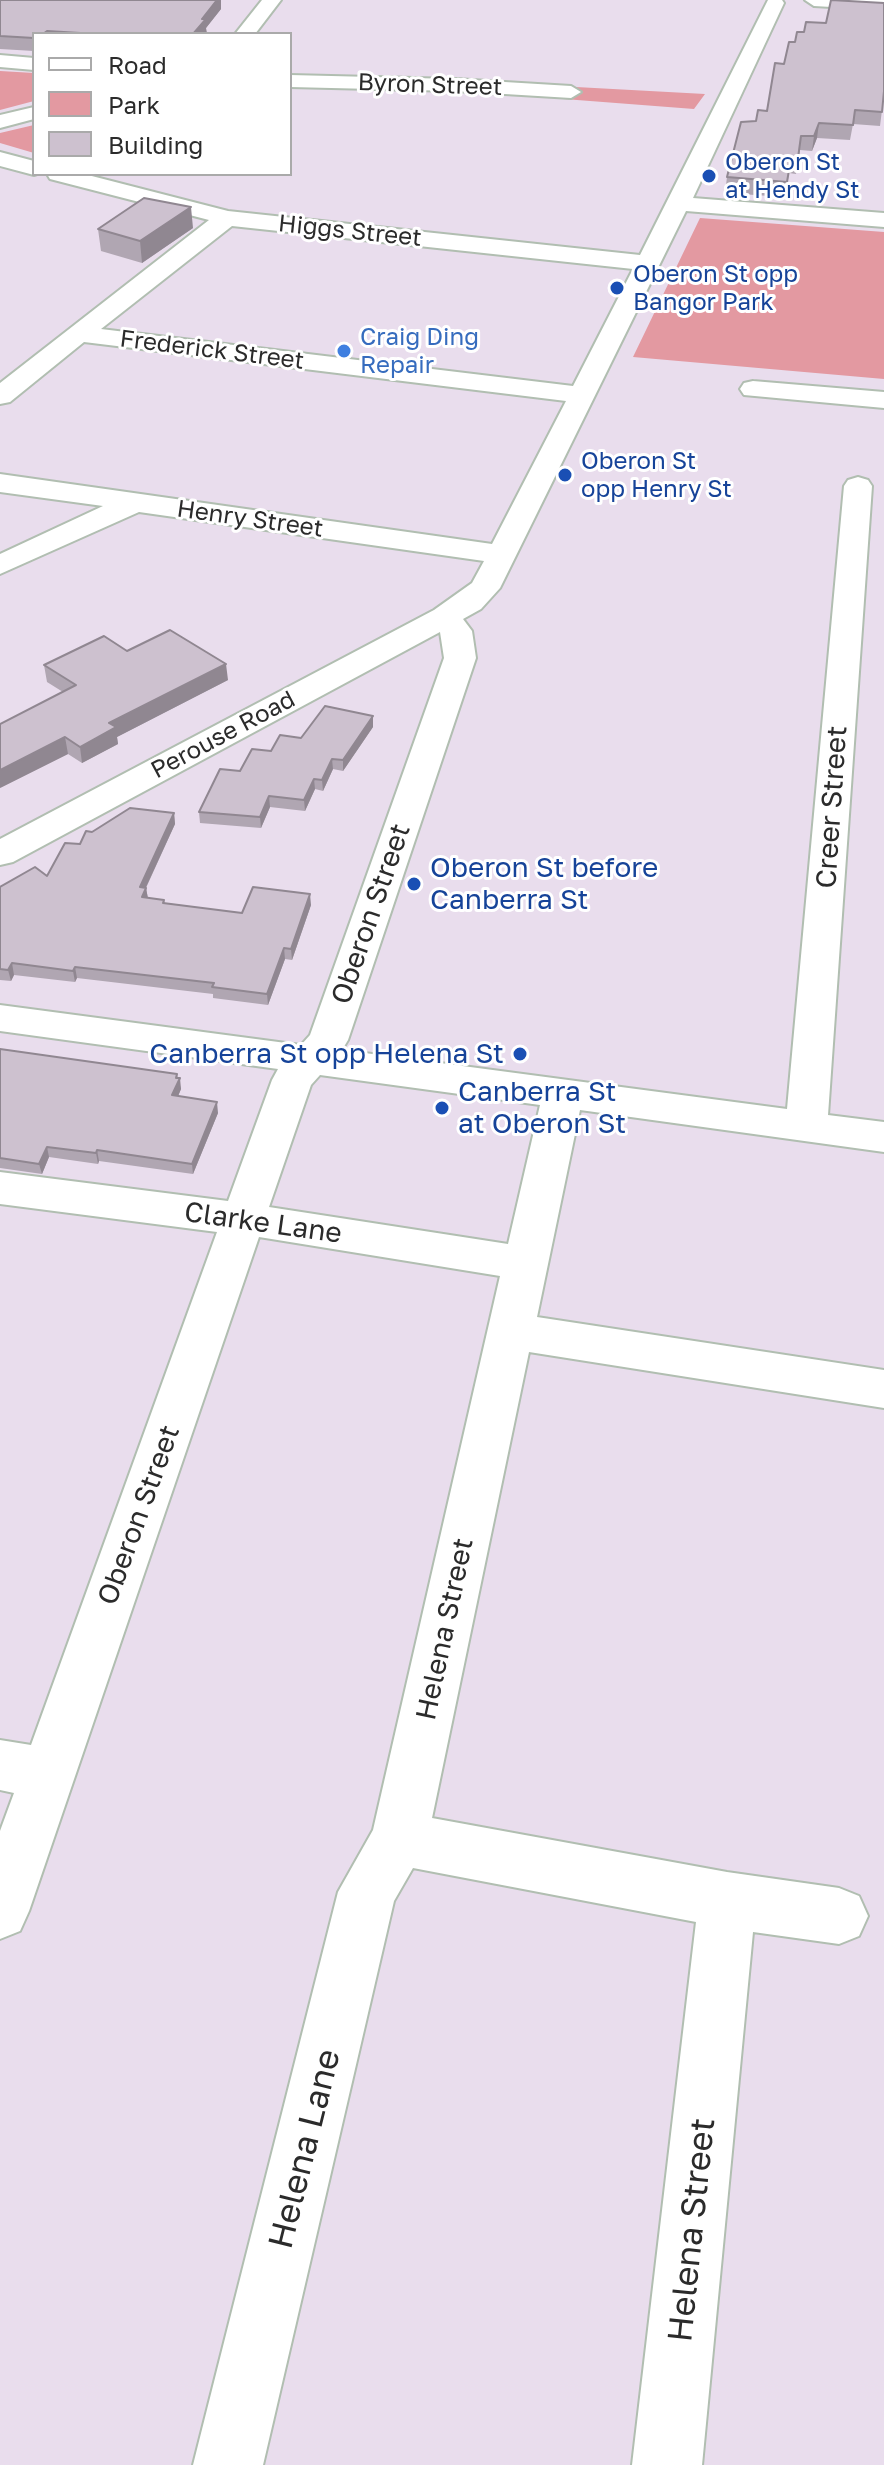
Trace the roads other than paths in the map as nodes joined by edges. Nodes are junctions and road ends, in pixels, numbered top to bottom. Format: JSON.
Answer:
{"nodes":[{"id":1,"x":272,"y":0,"type":"edge"},
{"id":2,"x":814,"y":0,"type":"edge"},
{"id":3,"x":778,"y":1,"type":"edge"},
{"id":4,"x":884,"y":4,"type":"edge"},
{"id":5,"x":247,"y":32,"type":"edge"},
{"id":6,"x":0,"y":61,"type":"edge"},
{"id":7,"x":32,"y":64,"type":"edge"},
{"id":8,"x":292,"y":81,"type":"edge"},
{"id":9,"x":571,"y":92,"type":"dead end"},
{"id":10,"x":32,"y":114,"type":"edge"},
{"id":11,"x":0,"y":122,"type":"edge"},
{"id":12,"x":0,"y":159,"type":"edge"},
{"id":13,"x":32,"y":167,"type":"edge"},
{"id":14,"x":76,"y":176,"type":"edge"},
{"id":15,"x":132,"y":182,"type":"edge"},
{"id":16,"x":679,"y":204,"type":"junction"},
{"id":17,"x":227,"y":218,"type":"junction"},
{"id":18,"x":884,"y":220,"type":"edge"},
{"id":19,"x":647,"y":263,"type":"junction"},
{"id":20,"x":79,"y":334,"type":"junction"},
{"id":21,"x":753,"y":389,"type":"dead end"},
{"id":22,"x":583,"y":395,"type":"junction"},
{"id":23,"x":0,"y":396,"type":"edge"},
{"id":24,"x":884,"y":400,"type":"edge"},
{"id":25,"x":0,"y":483,"type":"edge"},
{"id":26,"x":858,"y":486,"type":"dead end"},
{"id":27,"x":134,"y":503,"type":"junction"},
{"id":28,"x":500,"y":554,"type":"junction"},
{"id":29,"x":0,"y":565,"type":"edge"},
{"id":30,"x":445,"y":617,"type":"junction"},
{"id":31,"x":0,"y":854,"type":"edge"},
{"id":32,"x":0,"y":1018,"type":"edge"},
{"id":33,"x":312,"y":1058,"type":"junction"},
{"id":34,"x":563,"y":1094,"type":"junction"},
{"id":35,"x":806,"y":1127,"type":"junction"},
{"id":36,"x":884,"y":1137,"type":"edge"},
{"id":37,"x":2,"y":1193,"type":"edge"},
{"id":38,"x":244,"y":1219,"type":"junction"},
{"id":39,"x":524,"y":1263,"type":"junction"},
{"id":40,"x":509,"y":1331,"type":"junction"},
{"id":41,"x":884,"y":1389,"type":"edge"},
{"id":42,"x":24,"y":1769,"type":"edge"},
{"id":43,"x":399,"y":1839,"type":"junction"},
{"id":44,"x":727,"y":1900,"type":"junction"},
{"id":45,"x":0,"y":1911,"type":"edge"},
{"id":46,"x":839,"y":1916,"type":"dead end"},
{"id":47,"x":228,"y":2465,"type":"edge"},
{"id":48,"x":667,"y":2465,"type":"edge"}],
"edges":[{"from":1,"to":5,"type":"street"},
{"from":2,"to":4,"type":"street"},
{"from":3,"to":16,"type":"street"},
{"from":6,"to":7,"type":"street"},
{"from":8,"to":9,"type":"street","name":"Byron Street"},
{"from":10,"to":11,"type":"street"},
{"from":12,"to":13,"type":"street"},
{"from":14,"to":15,"type":"street","name":"Higgs Street"},
{"from":15,"to":17,"type":"street","name":"Higgs Street"},
{"from":16,"to":18,"type":"street"},
{"from":16,"to":19,"type":"street"},
{"from":17,"to":19,"type":"street","name":"Higgs Street"},
{"from":17,"to":20,"type":"street"},
{"from":19,"to":22,"type":"street"},
{"from":20,"to":22,"type":"street","name":"Frederick Street"},
{"from":20,"to":23,"type":"street"},
{"from":21,"to":24,"type":"street"},
{"from":22,"to":28,"type":"street"},
{"from":25,"to":27,"type":"street","name":"Henry Street"},
{"from":26,"to":35,"type":"street","name":"Creer Street"},
{"from":27,"to":28,"type":"street","name":"Henry Street"},
{"from":27,"to":29,"type":"street"},
{"from":28,"to":30,"type":"street"},
{"from":30,"to":31,"type":"street","name":"Perouse Road"},
{"from":30,"to":33,"type":"street","name":"Oberon Street"},
{"from":32,"to":33,"type":"street"},
{"from":33,"to":34,"type":"street"},
{"from":33,"to":38,"type":"street","name":"Oberon Street"},
{"from":34,"to":35,"type":"street"},
{"from":34,"to":39,"type":"street","name":"Helena Street"},
{"from":35,"to":36,"type":"street"},
{"from":37,"to":38,"type":"street","name":"Clarke Lane"},
{"from":38,"to":39,"type":"street","name":"Clarke Lane"},
{"from":38,"to":42,"type":"street","name":"Oberon Street"},
{"from":39,"to":40,"type":"street","name":"Helena Street"},
{"from":40,"to":41,"type":"street"},
{"from":40,"to":43,"type":"street","name":"Helena Street"},
{"from":42,"to":45,"type":"street","name":"Oberon Street"},
{"from":43,"to":44,"type":"street"},
{"from":43,"to":47,"type":"street","name":"Helena Lane"},
{"from":44,"to":46,"type":"street"},
{"from":44,"to":48,"type":"street","name":"Helena Street"}]}
